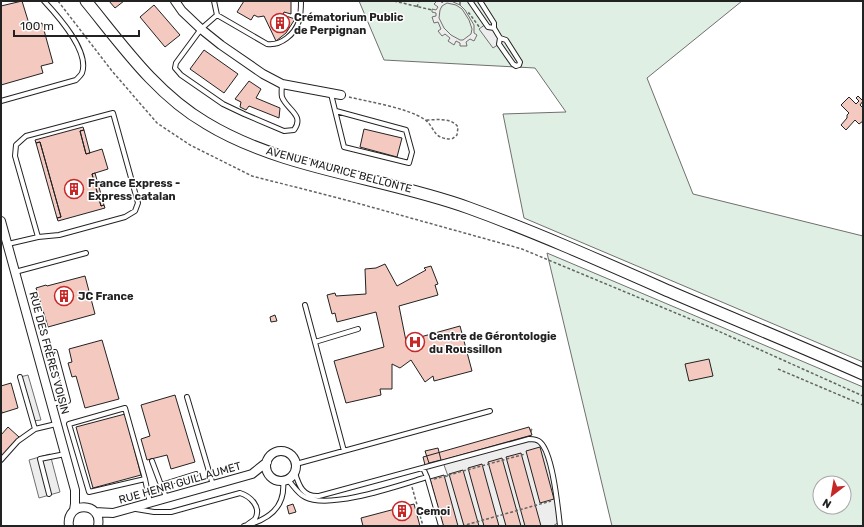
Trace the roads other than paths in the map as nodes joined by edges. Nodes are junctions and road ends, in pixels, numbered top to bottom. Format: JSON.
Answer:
{"nodes":[{"id":1,"x":44,"y":1,"type":"edge"},
{"id":2,"x":86,"y":1,"type":"edge"},
{"id":3,"x":175,"y":1,"type":"edge"},
{"id":4,"x":214,"y":1,"type":"edge"},
{"id":5,"x":301,"y":1,"type":"edge"},
{"id":6,"x":470,"y":1,"type":"edge"},
{"id":7,"x":480,"y":1,"type":"edge"},
{"id":8,"x":217,"y":15,"type":"junction"},
{"id":9,"x":494,"y":28,"type":"junction"},
{"id":10,"x":201,"y":29,"type":"junction"},
{"id":11,"x":500,"y":38,"type":"junction"},
{"id":12,"x":282,"y":84,"type":"junction"},
{"id":13,"x":331,"y":93,"type":"junction"},
{"id":14,"x":341,"y":95,"type":"road end"},
{"id":15,"x":1,"y":101,"type":"edge"},
{"id":16,"x":336,"y":111,"type":"junction"},
{"id":17,"x":1,"y":222,"type":"edge"},
{"id":18,"x":38,"y":237,"type":"junction"},
{"id":19,"x":7,"y":244,"type":"junction"},
{"id":20,"x":86,"y":253,"type":"dead end"},
{"id":21,"x":15,"y":272,"type":"junction"},
{"id":22,"x":305,"y":305,"type":"dead end"},
{"id":23,"x":358,"y":329,"type":"dead end"},
{"id":24,"x":315,"y":342,"type":"junction"},
{"id":25,"x":55,"y":352,"type":"dead end"},
{"id":26,"x":863,"y":374,"type":"edge"},
{"id":27,"x":20,"y":377,"type":"dead end"},
{"id":28,"x":187,"y":396,"type":"dead end"},
{"id":29,"x":51,"y":404,"type":"junction"},
{"id":30,"x":490,"y":411,"type":"dead end"},
{"id":31,"x":57,"y":424,"type":"junction"},
{"id":32,"x":35,"y":429,"type":"junction"},
{"id":33,"x":344,"y":451,"type":"junction"},
{"id":34,"x":65,"y":454,"type":"junction"},
{"id":35,"x":1,"y":460,"type":"edge"},
{"id":36,"x":152,"y":461,"type":"dead end"},
{"id":37,"x":267,"y":462,"type":"junction"},
{"id":38,"x":296,"y":464,"type":"junction"},
{"id":39,"x":423,"y":468,"type":"junction"},
{"id":40,"x":295,"y":473,"type":"junction"},
{"id":41,"x":196,"y":474,"type":"dead end"},
{"id":42,"x":252,"y":474,"type":"junction"},
{"id":43,"x":270,"y":477,"type":"junction"},
{"id":44,"x":145,"y":479,"type":"junction"},
{"id":45,"x":428,"y":479,"type":"junction"},
{"id":46,"x":285,"y":481,"type":"junction"},
{"id":47,"x":161,"y":485,"type":"junction"},
{"id":48,"x":213,"y":485,"type":"junction"},
{"id":49,"x":75,"y":490,"type":"junction"},
{"id":50,"x":49,"y":494,"type":"dead end"},
{"id":51,"x":166,"y":498,"type":"junction"},
{"id":52,"x":150,"y":503,"type":"junction"},
{"id":53,"x":132,"y":508,"type":"junction"},
{"id":54,"x":74,"y":510,"type":"junction"},
{"id":55,"x":92,"y":510,"type":"junction"},
{"id":56,"x":113,"y":514,"type":"junction"},
{"id":57,"x":69,"y":523,"type":"edge"},
{"id":58,"x":99,"y":525,"type":"edge"},
{"id":59,"x":61,"y":526,"type":"edge"},
{"id":60,"x":245,"y":526,"type":"edge"},
{"id":61,"x":441,"y":526,"type":"edge"},
{"id":62,"x":560,"y":526,"type":"edge"}],
"edges":[{"from":1,"to":15,"type":"lane"},
{"from":2,"to":26,"type":"main road","name":"AVENUE MAURICE BELLONTE"},
{"from":3,"to":10,"type":"street"},
{"from":4,"to":8,"type":"lane"},
{"from":5,"to":8,"type":"lane"},
{"from":6,"to":9,"type":"lane"},
{"from":7,"to":9,"type":"lane"},
{"from":8,"to":10,"type":"lane"},
{"from":9,"to":11,"type":"lane"},
{"from":10,"to":12,"type":"street"},
{"from":10,"to":12,"type":"lane"},
{"from":11,"to":11,"type":"lane"},
{"from":12,"to":13,"type":"street"},
{"from":13,"to":14,"type":"street"},
{"from":13,"to":16,"type":"lane"},
{"from":16,"to":16,"type":"lane"},
{"from":17,"to":19,"type":"street","name":"RUE DES FRÈRES VOISIN"},
{"from":18,"to":18,"type":"lane"},
{"from":18,"to":19,"type":"lane"},
{"from":19,"to":21,"type":"street","name":"RUE DES FRÈRES VOISIN"},
{"from":20,"to":21,"type":"lane"},
{"from":21,"to":29,"type":"street","name":"RUE DES FRÈRES VOISIN"},
{"from":22,"to":24,"type":"lane"},
{"from":23,"to":24,"type":"lane"},
{"from":24,"to":33,"type":"lane"},
{"from":25,"to":29,"type":"lane"},
{"from":27,"to":32,"type":"lane"},
{"from":28,"to":48,"type":"lane"},
{"from":29,"to":31,"type":"street","name":"RUE DES FRÈRES VOISIN"},
{"from":30,"to":33,"type":"lane"},
{"from":31,"to":32,"type":"lane"},
{"from":31,"to":34,"type":"street","name":"RUE DES FRÈRES VOISIN"},
{"from":32,"to":35,"type":"lane"},
{"from":33,"to":38,"type":"lane"},
{"from":34,"to":49,"type":"street","name":"RUE DES FRÈRES VOISIN"},
{"from":34,"to":50,"type":"lane"},
{"from":36,"to":47,"type":"lane"},
{"from":37,"to":38,"type":"street"},
{"from":37,"to":42,"type":"street","name":"RUE HENRI GUILLAUMET"},
{"from":37,"to":43,"type":"street"},
{"from":38,"to":40,"type":"street"},
{"from":39,"to":40,"type":"lane"},
{"from":39,"to":45,"type":"lane"},
{"from":39,"to":62,"type":"lane"},
{"from":40,"to":46,"type":"street"},
{"from":41,"to":47,"type":"lane"},
{"from":42,"to":43,"type":"street","name":"RUE HENRI GUILLAUMET"},
{"from":42,"to":48,"type":"street","name":"RUE HENRI GUILLAUMET"},
{"from":43,"to":46,"type":"street"},
{"from":44,"to":44,"type":"lane"},
{"from":44,"to":52,"type":"lane"},
{"from":45,"to":46,"type":"lane"},
{"from":45,"to":61,"type":"lane"},
{"from":46,"to":60,"type":"lane"},
{"from":47,"to":51,"type":"lane"},
{"from":48,"to":51,"type":"street","name":"RUE HENRI GUILLAUMET"},
{"from":49,"to":54,"type":"street","name":"RUE DES FRÈRES VOISIN"},
{"from":49,"to":55,"type":"street","name":"RUE DES FRÈRES VOISIN"},
{"from":51,"to":52,"type":"street","name":"RUE HENRI GUILLAUMET"},
{"from":52,"to":53,"type":"street","name":"RUE HENRI GUILLAUMET"},
{"from":53,"to":56,"type":"street","name":"RUE HENRI GUILLAUMET"},
{"from":53,"to":60,"type":"lane"},
{"from":54,"to":55,"type":"street","name":"RUE HENRI GUILLAUMET"},
{"from":54,"to":57,"type":"street"},
{"from":55,"to":56,"type":"street","name":"RUE HENRI GUILLAUMET"},
{"from":55,"to":58,"type":"street","name":"RUE DES FRÈRES VOISIN"},
{"from":56,"to":58,"type":"street","name":"RUE HENRI GUILLAUMET"},
{"from":57,"to":59,"type":"street"}]}
